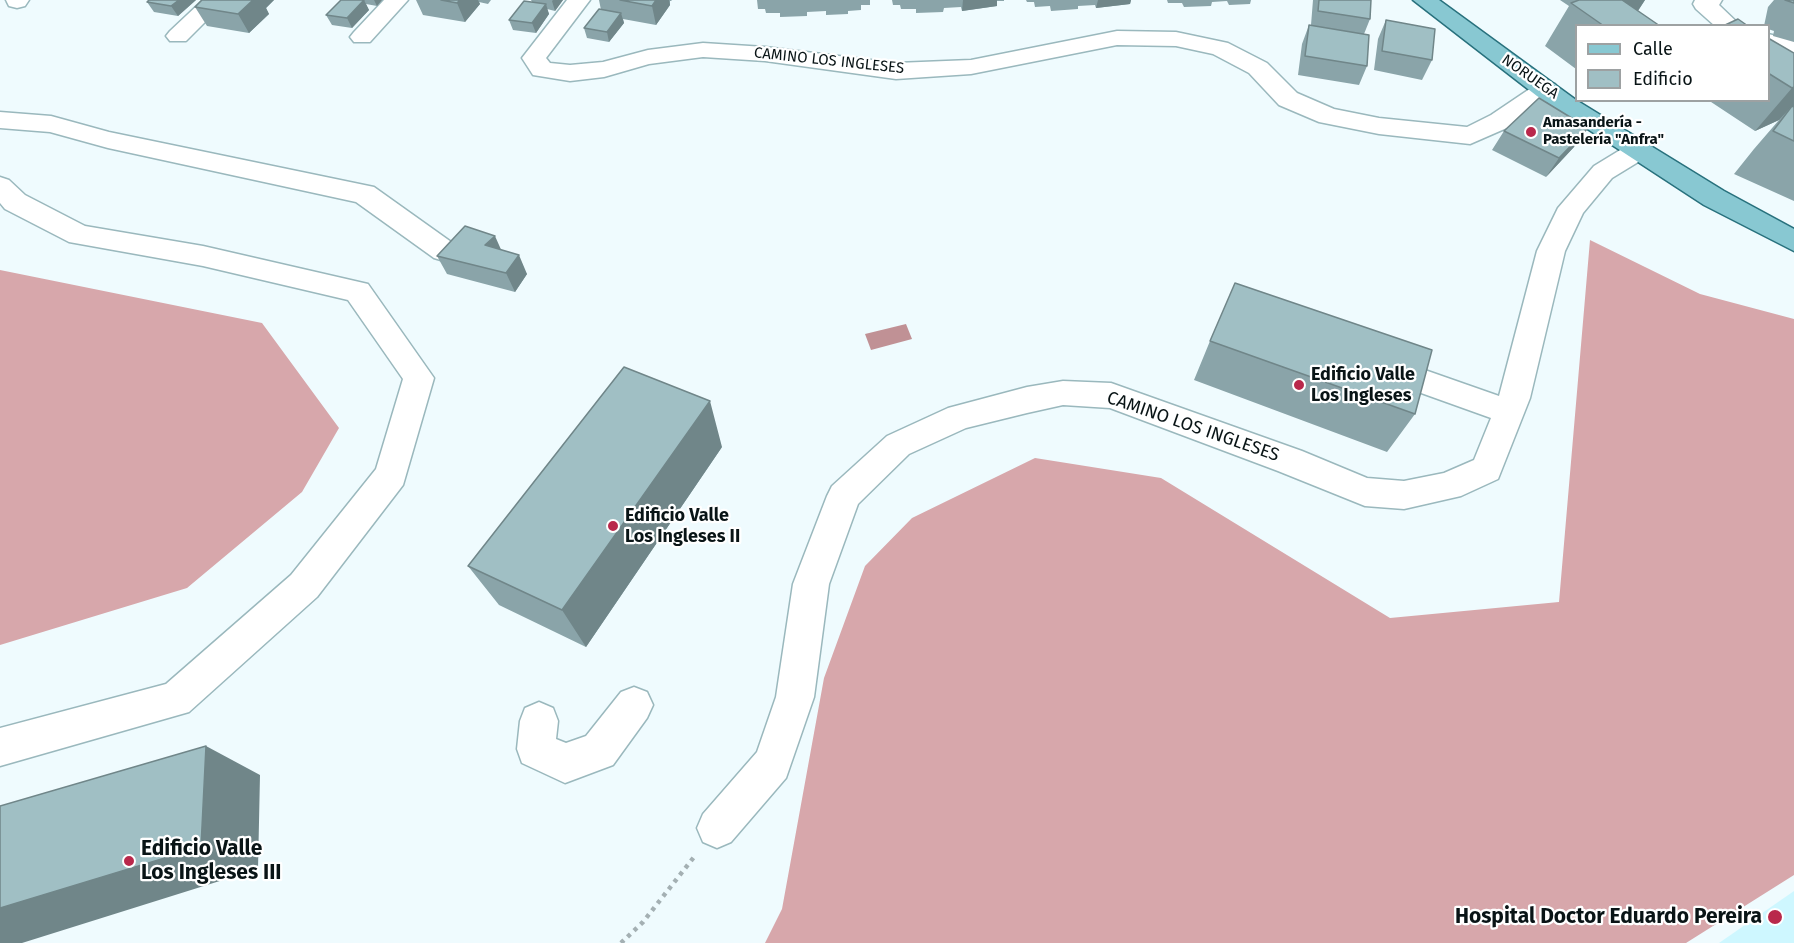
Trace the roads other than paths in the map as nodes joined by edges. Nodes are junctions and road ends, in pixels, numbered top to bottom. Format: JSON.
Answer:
{"nodes":[{"id":1,"x":216,"y":0,"type":"edge"},
{"id":2,"x":397,"y":0,"type":"edge"},
{"id":3,"x":579,"y":0,"type":"edge"},
{"id":4,"x":1424,"y":0,"type":"edge"},
{"id":5,"x":1711,"y":0,"type":"edge"},
{"id":6,"x":1728,"y":24,"type":"edge"},
{"id":7,"x":178,"y":36,"type":"dead end"},
{"id":8,"x":362,"y":37,"type":"dead end"},
{"id":9,"x":1770,"y":41,"type":"edge"},
{"id":10,"x":1794,"y":47,"type":"edge"},
{"id":11,"x":1770,"y":51,"type":"edge"},
{"id":12,"x":1794,"y":65,"type":"edge"},
{"id":13,"x":1546,"y":90,"type":"junction"},
{"id":14,"x":0,"y":120,"type":"edge"},
{"id":15,"x":1639,"y":150,"type":"junction"},
{"id":16,"x":0,"y":186,"type":"edge"},
{"id":17,"x":1794,"y":241,"type":"edge"},
{"id":18,"x":444,"y":251,"type":"edge"},
{"id":19,"x":1357,"y":358,"type":"edge"},
{"id":20,"x":1509,"y":412,"type":"junction"},
{"id":21,"x":633,"y":705,"type":"dead end"},
{"id":22,"x":539,"y":721,"type":"dead end"},
{"id":23,"x":0,"y":747,"type":"edge"},
{"id":24,"x":717,"y":828,"type":"road end"}],
"edges":[{"from":1,"to":7,"type":"street"},
{"from":2,"to":8,"type":"street"},
{"from":3,"to":13,"type":"street","name":"CAMINO LOS INGLESES"},
{"from":4,"to":13,"type":"main road","name":"NORUEGA"},
{"from":5,"to":6,"type":"street"},
{"from":9,"to":10,"type":"street"},
{"from":11,"to":12,"type":"street"},
{"from":13,"to":15,"type":"main road","name":"NORUEGA"},
{"from":14,"to":18,"type":"street"},
{"from":15,"to":17,"type":"main road","name":"NORUEGA"},
{"from":15,"to":20,"type":"street","name":"CAMINO LOS INGLESES"},
{"from":16,"to":23,"type":"street"},
{"from":19,"to":20,"type":"street"},
{"from":20,"to":24,"type":"street","name":"CAMINO LOS INGLESES"},
{"from":21,"to":22,"type":"street"}]}
